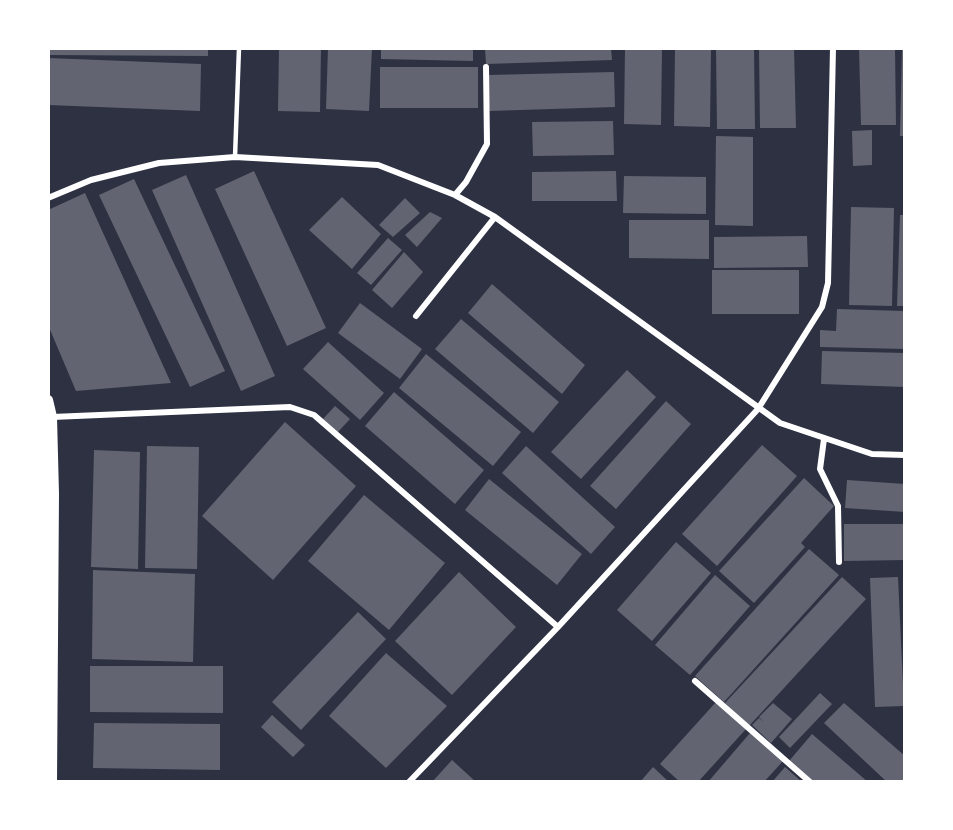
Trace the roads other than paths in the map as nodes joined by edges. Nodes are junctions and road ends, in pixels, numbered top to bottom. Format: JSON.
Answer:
{"nodes":[{"id":1,"x":239,"y":48,"type":"edge"},
{"id":2,"x":833,"y":48,"type":"edge"},
{"id":3,"x":486,"y":67,"type":"dead end"},
{"id":4,"x":235,"y":157,"type":"junction"},
{"id":5,"x":455,"y":195,"type":"junction"},
{"id":6,"x":48,"y":198,"type":"edge"},
{"id":7,"x":495,"y":217,"type":"junction"},
{"id":8,"x":416,"y":316,"type":"dead end"},
{"id":9,"x":48,"y":400,"type":"edge"},
{"id":10,"x":758,"y":409,"type":"junction"},
{"id":11,"x":52,"y":417,"type":"junction"},
{"id":12,"x":824,"y":439,"type":"junction"},
{"id":13,"x":905,"y":455,"type":"edge"},
{"id":14,"x":839,"y":562,"type":"dead end"},
{"id":15,"x":558,"y":627,"type":"junction"},
{"id":16,"x":695,"y":681,"type":"dead end"},
{"id":17,"x":52,"y":782,"type":"edge"},
{"id":18,"x":409,"y":782,"type":"edge"},
{"id":19,"x":810,"y":782,"type":"edge"}],
"edges":[{"from":1,"to":4,"type":"lane"},
{"from":2,"to":10,"type":"street"},
{"from":3,"to":5,"type":"street"},
{"from":4,"to":5,"type":"street"},
{"from":4,"to":6,"type":"street"},
{"from":5,"to":7,"type":"street"},
{"from":7,"to":8,"type":"street"},
{"from":7,"to":10,"type":"street"},
{"from":9,"to":11,"type":"street"},
{"from":10,"to":12,"type":"street"},
{"from":10,"to":15,"type":"street"},
{"from":11,"to":15,"type":"street"},
{"from":11,"to":17,"type":"street"},
{"from":12,"to":13,"type":"street"},
{"from":12,"to":14,"type":"street"},
{"from":15,"to":18,"type":"street"},
{"from":16,"to":19,"type":"street"}]}
